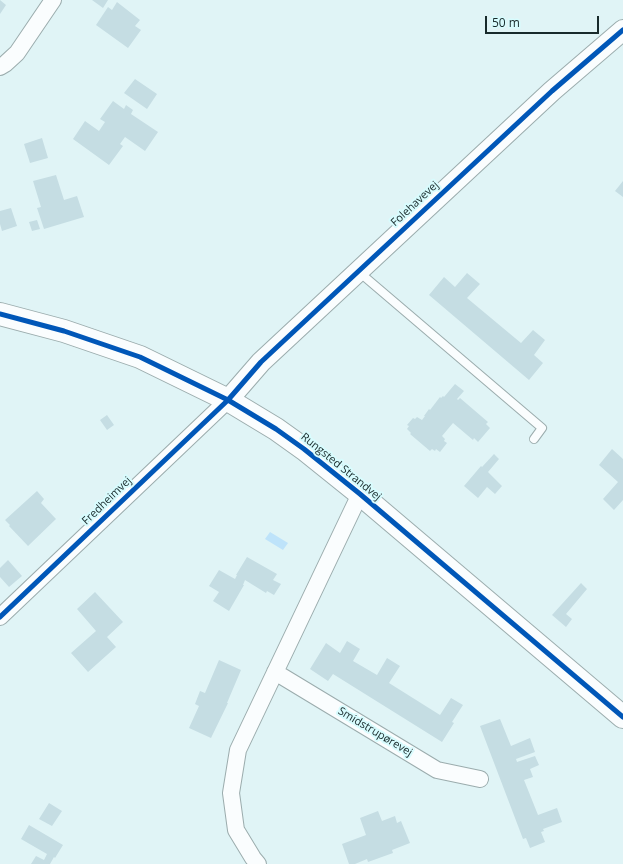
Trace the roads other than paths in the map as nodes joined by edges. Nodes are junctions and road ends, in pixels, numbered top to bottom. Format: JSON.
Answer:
{"nodes":[{"id":1,"x":54,"y":0,"type":"edge"},
{"id":2,"x":623,"y":30,"type":"edge"},
{"id":3,"x":0,"y":67,"type":"edge"},
{"id":4,"x":358,"y":271,"type":"junction"},
{"id":5,"x":0,"y":314,"type":"edge"},
{"id":6,"x":228,"y":400,"type":"junction"},
{"id":7,"x":534,"y":439,"type":"dead end"},
{"id":8,"x":360,"y":494,"type":"junction"},
{"id":9,"x":0,"y":617,"type":"edge"},
{"id":10,"x":275,"y":672,"type":"junction"},
{"id":11,"x":623,"y":717,"type":"edge"},
{"id":12,"x":480,"y":779,"type":"dead end"},
{"id":13,"x":258,"y":864,"type":"edge"}],
"edges":[{"from":1,"to":3,"type":"street"},
{"from":2,"to":4,"type":"street","name":"Folehavevej"},
{"from":4,"to":6,"type":"street","name":"Folehavevej"},
{"from":4,"to":7,"type":"lane"},
{"from":5,"to":6,"type":"main road","name":"Rungsted Strandvej"},
{"from":6,"to":8,"type":"main road","name":"Rungsted Strandvej"},
{"from":6,"to":9,"type":"street","name":"Fredheimvej"},
{"from":8,"to":10,"type":"street"},
{"from":8,"to":11,"type":"main road","name":"Rungsted Strandvej"},
{"from":10,"to":12,"type":"street","name":"Smidstrupørevej"},
{"from":10,"to":13,"type":"street"}]}
